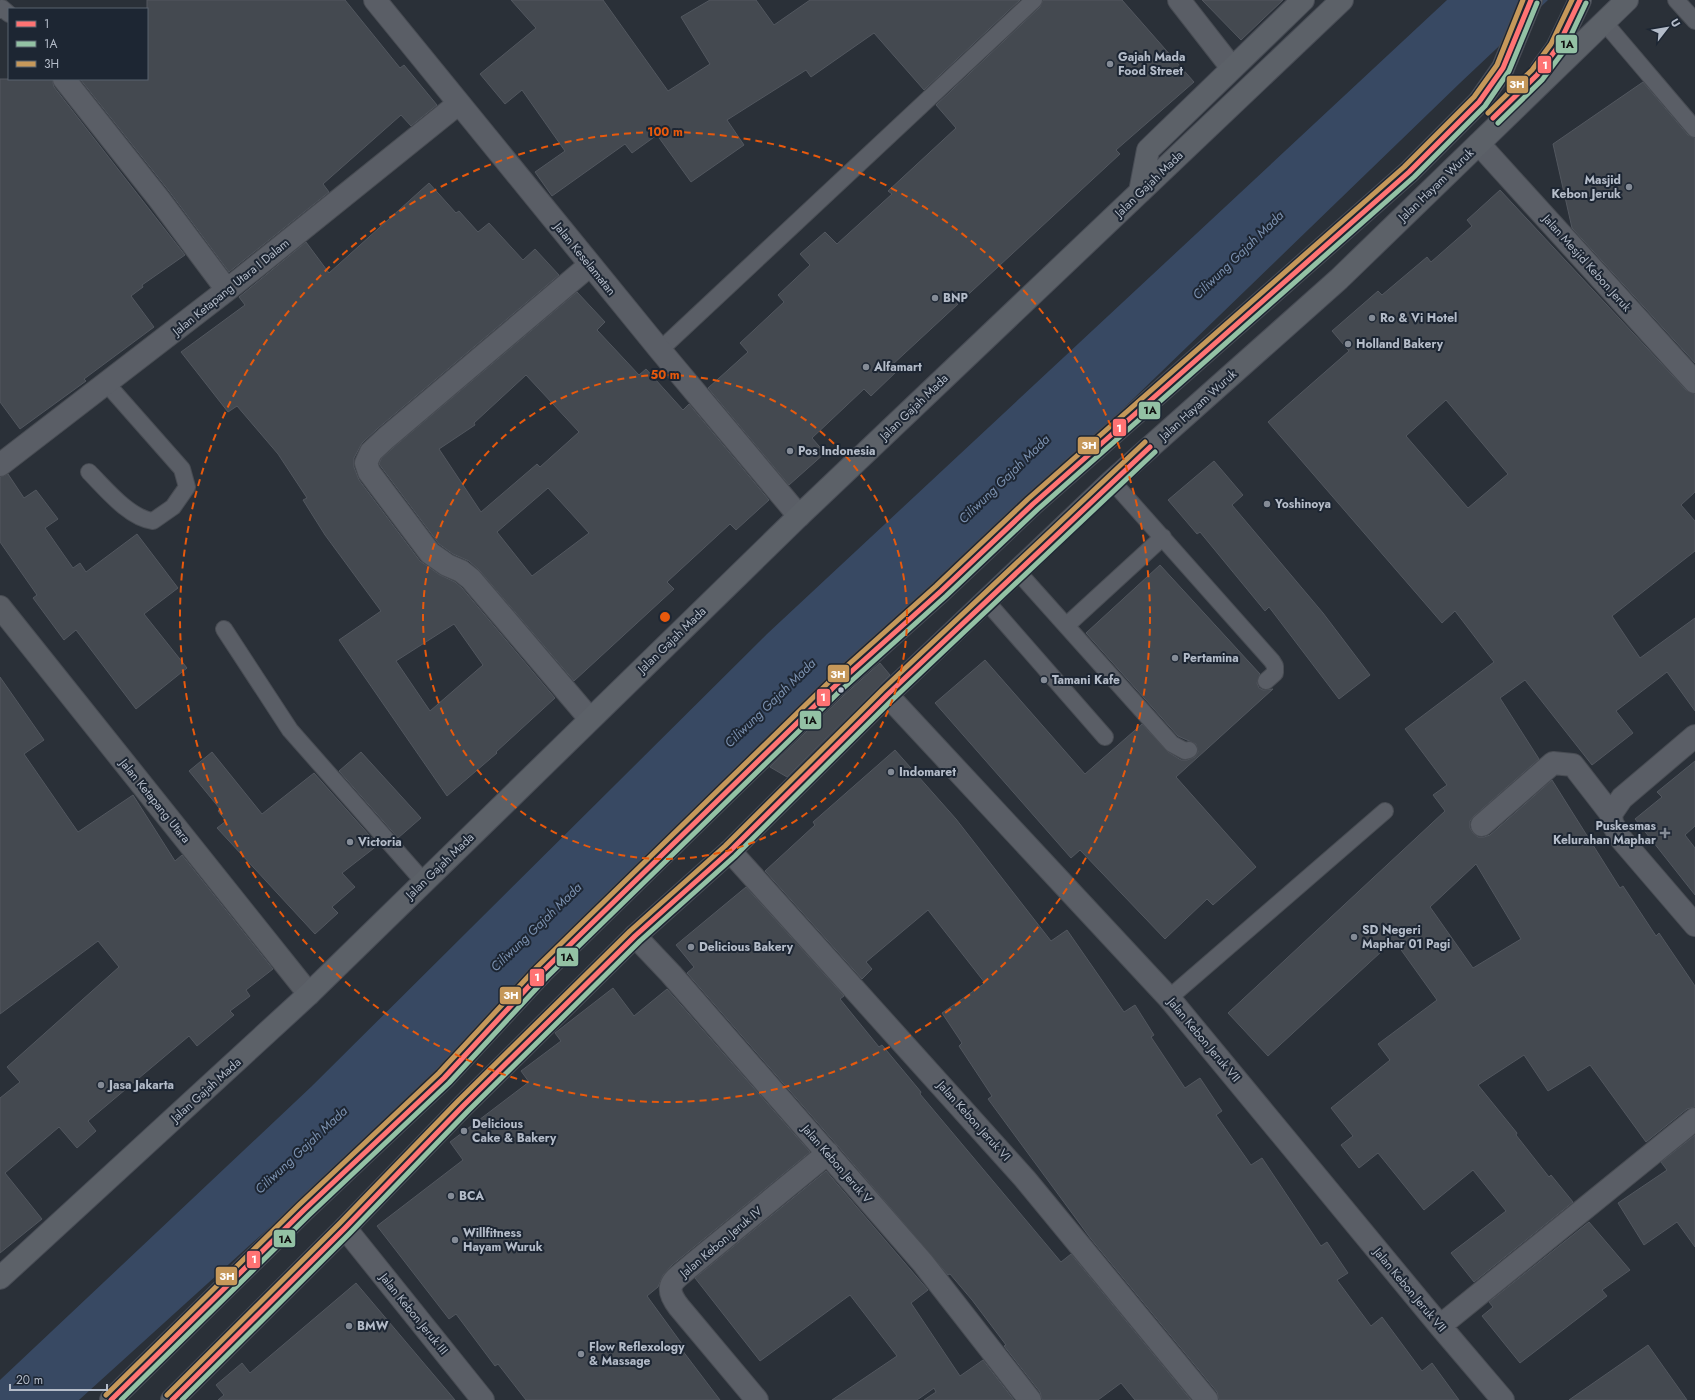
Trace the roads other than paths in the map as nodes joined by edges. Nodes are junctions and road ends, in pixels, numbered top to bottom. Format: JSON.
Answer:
{"nodes":[{"id":1,"x":375,"y":0,"type":"edge"},
{"id":2,"x":1034,"y":0,"type":"edge"},
{"id":3,"x":1179,"y":0,"type":"edge"},
{"id":4,"x":1303,"y":0,"type":"edge"},
{"id":5,"x":1342,"y":0,"type":"edge"},
{"id":6,"x":1531,"y":0,"type":"edge"},
{"id":7,"x":1580,"y":0,"type":"edge"},
{"id":8,"x":1627,"y":0,"type":"edge"},
{"id":9,"x":1676,"y":0,"type":"edge"},
{"id":10,"x":0,"y":10,"type":"edge"},
{"id":11,"x":8,"y":13,"type":"edge"},
{"id":12,"x":1695,"y":21,"type":"edge"},
{"id":13,"x":1604,"y":22,"type":"junction"},
{"id":14,"x":1232,"y":68,"type":"junction"},
{"id":15,"x":65,"y":80,"type":"edge"},
{"id":16,"x":458,"y":104,"type":"junction"},
{"id":17,"x":1695,"y":129,"type":"edge"},
{"id":18,"x":1478,"y":144,"type":"junction"},
{"id":19,"x":1140,"y":192,"type":"junction"},
{"id":20,"x":590,"y":265,"type":"junction"},
{"id":21,"x":227,"y":290,"type":"junction"},
{"id":22,"x":1298,"y":316,"type":"junction"},
{"id":23,"x":660,"y":350,"type":"junction"},
{"id":24,"x":1695,"y":382,"type":"edge"},
{"id":25,"x":107,"y":384,"type":"junction"},
{"id":26,"x":0,"y":465,"type":"edge"},
{"id":27,"x":88,"y":472,"type":"dead end"},
{"id":28,"x":1112,"y":481,"type":"junction"},
{"id":29,"x":799,"y":516,"type":"junction"},
{"id":30,"x":1163,"y":537,"type":"junction"},
{"id":31,"x":1018,"y":572,"type":"junction"},
{"id":32,"x":986,"y":602,"type":"junction"},
{"id":33,"x":0,"y":607,"type":"edge"},
{"id":34,"x":1067,"y":625,"type":"junction"},
{"id":35,"x":224,"y":629,"type":"dead end"},
{"id":36,"x":1266,"y":681,"type":"dead end"},
{"id":37,"x":888,"y":695,"type":"junction"},
{"id":38,"x":590,"y":719,"type":"junction"},
{"id":39,"x":1695,"y":736,"type":"edge"},
{"id":40,"x":1105,"y":737,"type":"dead end"},
{"id":41,"x":1189,"y":750,"type":"dead end"},
{"id":42,"x":1385,"y":811,"type":"dead end"},
{"id":43,"x":1611,"y":814,"type":"junction"},
{"id":44,"x":1482,"y":825,"type":"dead end"},
{"id":45,"x":730,"y":851,"type":"junction"},
{"id":46,"x":424,"y":882,"type":"junction"},
{"id":47,"x":1695,"y":925,"type":"edge"},
{"id":48,"x":635,"y":936,"type":"junction"},
{"id":49,"x":310,"y":994,"type":"junction"},
{"id":50,"x":1169,"y":998,"type":"junction"},
{"id":51,"x":1695,"y":1119,"type":"edge"},
{"id":52,"x":828,"y":1152,"type":"junction"},
{"id":53,"x":346,"y":1228,"type":"junction"},
{"id":54,"x":0,"y":1278,"type":"edge"},
{"id":55,"x":1440,"y":1326,"type":"junction"},
{"id":56,"x":1494,"y":1397,"type":"edge"},
{"id":57,"x":111,"y":1400,"type":"edge"},
{"id":58,"x":172,"y":1400,"type":"edge"},
{"id":59,"x":483,"y":1400,"type":"edge"},
{"id":60,"x":757,"y":1400,"type":"edge"},
{"id":61,"x":1030,"y":1400,"type":"edge"},
{"id":62,"x":1207,"y":1400,"type":"edge"}],
"edges":[{"from":1,"to":16,"type":"street","name":"Jalan Keselamatan"},
{"from":2,"to":23,"type":"lane"},
{"from":3,"to":14,"type":"street"},
{"from":4,"to":14,"type":"main road"},
{"from":5,"to":19,"type":"main road","name":"Jalan Gajah Mada"},
{"from":6,"to":57,"type":"main road"},
{"from":7,"to":22,"type":"main road"},
{"from":8,"to":13,"type":"main road","name":"Jalan Hayam Wuruk"},
{"from":9,"to":12,"type":"lane"},
{"from":10,"to":11,"type":"lane"},
{"from":13,"to":17,"type":"lane"},
{"from":13,"to":18,"type":"main road","name":"Jalan Hayam Wuruk"},
{"from":14,"to":19,"type":"main road"},
{"from":15,"to":21,"type":"street"},
{"from":16,"to":20,"type":"street","name":"Jalan Keselamatan"},
{"from":16,"to":21,"type":"street","name":"Jalan Ketapang Utara I Dalam"},
{"from":18,"to":22,"type":"main road","name":"Jalan Hayam Wuruk"},
{"from":18,"to":24,"type":"street","name":"Jalan Mesjid Kebon Jeruk"},
{"from":19,"to":29,"type":"main road","name":"Jalan Gajah Mada"},
{"from":20,"to":23,"type":"street","name":"Jalan Keselamatan"},
{"from":20,"to":38,"type":"street"},
{"from":21,"to":25,"type":"street","name":"Jalan Ketapang Utara I Dalam"},
{"from":22,"to":28,"type":"main road","name":"Jalan Hayam Wuruk"},
{"from":23,"to":29,"type":"street","name":"Jalan Keselamatan"},
{"from":25,"to":26,"type":"street","name":"Jalan Ketapang Utara I Dalam"},
{"from":25,"to":27,"type":"lane"},
{"from":28,"to":30,"type":"lane"},
{"from":28,"to":31,"type":"main road","name":"Jalan Hayam Wuruk"},
{"from":29,"to":38,"type":"main road","name":"Jalan Gajah Mada"},
{"from":30,"to":34,"type":"lane"},
{"from":30,"to":36,"type":"lane"},
{"from":31,"to":32,"type":"main road","name":"Jalan Hayam Wuruk"},
{"from":31,"to":34,"type":"lane"},
{"from":32,"to":37,"type":"main road","name":"Jalan Hayam Wuruk"},
{"from":32,"to":40,"type":"lane"},
{"from":33,"to":49,"type":"street","name":"Jalan Ketapang Utara"},
{"from":34,"to":41,"type":"lane"},
{"from":35,"to":46,"type":"lane"},
{"from":37,"to":45,"type":"main road","name":"Jalan Hayam Wuruk"},
{"from":37,"to":50,"type":"street","name":"Jalan Kebon Jeruk VII"},
{"from":38,"to":46,"type":"main road","name":"Jalan Gajah Mada"},
{"from":39,"to":43,"type":"street"},
{"from":42,"to":50,"type":"lane"},
{"from":43,"to":44,"type":"street"},
{"from":43,"to":47,"type":"street"},
{"from":45,"to":48,"type":"main road","name":"Jalan Hayam Wuruk"},
{"from":45,"to":62,"type":"street","name":"Jalan Kebon Jeruk VI"},
{"from":46,"to":49,"type":"main road","name":"Jalan Gajah Mada"},
{"from":48,"to":52,"type":"street","name":"Jalan Kebon Jeruk V"},
{"from":48,"to":53,"type":"main road","name":"Jalan Hayam Wuruk"},
{"from":49,"to":54,"type":"main road","name":"Jalan Gajah Mada"},
{"from":50,"to":55,"type":"street","name":"Jalan Kebon Jeruk VII"},
{"from":51,"to":55,"type":"street"},
{"from":52,"to":60,"type":"street","name":"Jalan Kebon Jeruk IV"},
{"from":52,"to":61,"type":"street","name":"Jalan Kebon Jeruk V"},
{"from":53,"to":58,"type":"main road","name":"Jalan Hayam Wuruk"},
{"from":53,"to":59,"type":"street","name":"Jalan Kebon Jeruk III"},
{"from":55,"to":56,"type":"street","name":"Jalan Kebon Jeruk VII"}]}
